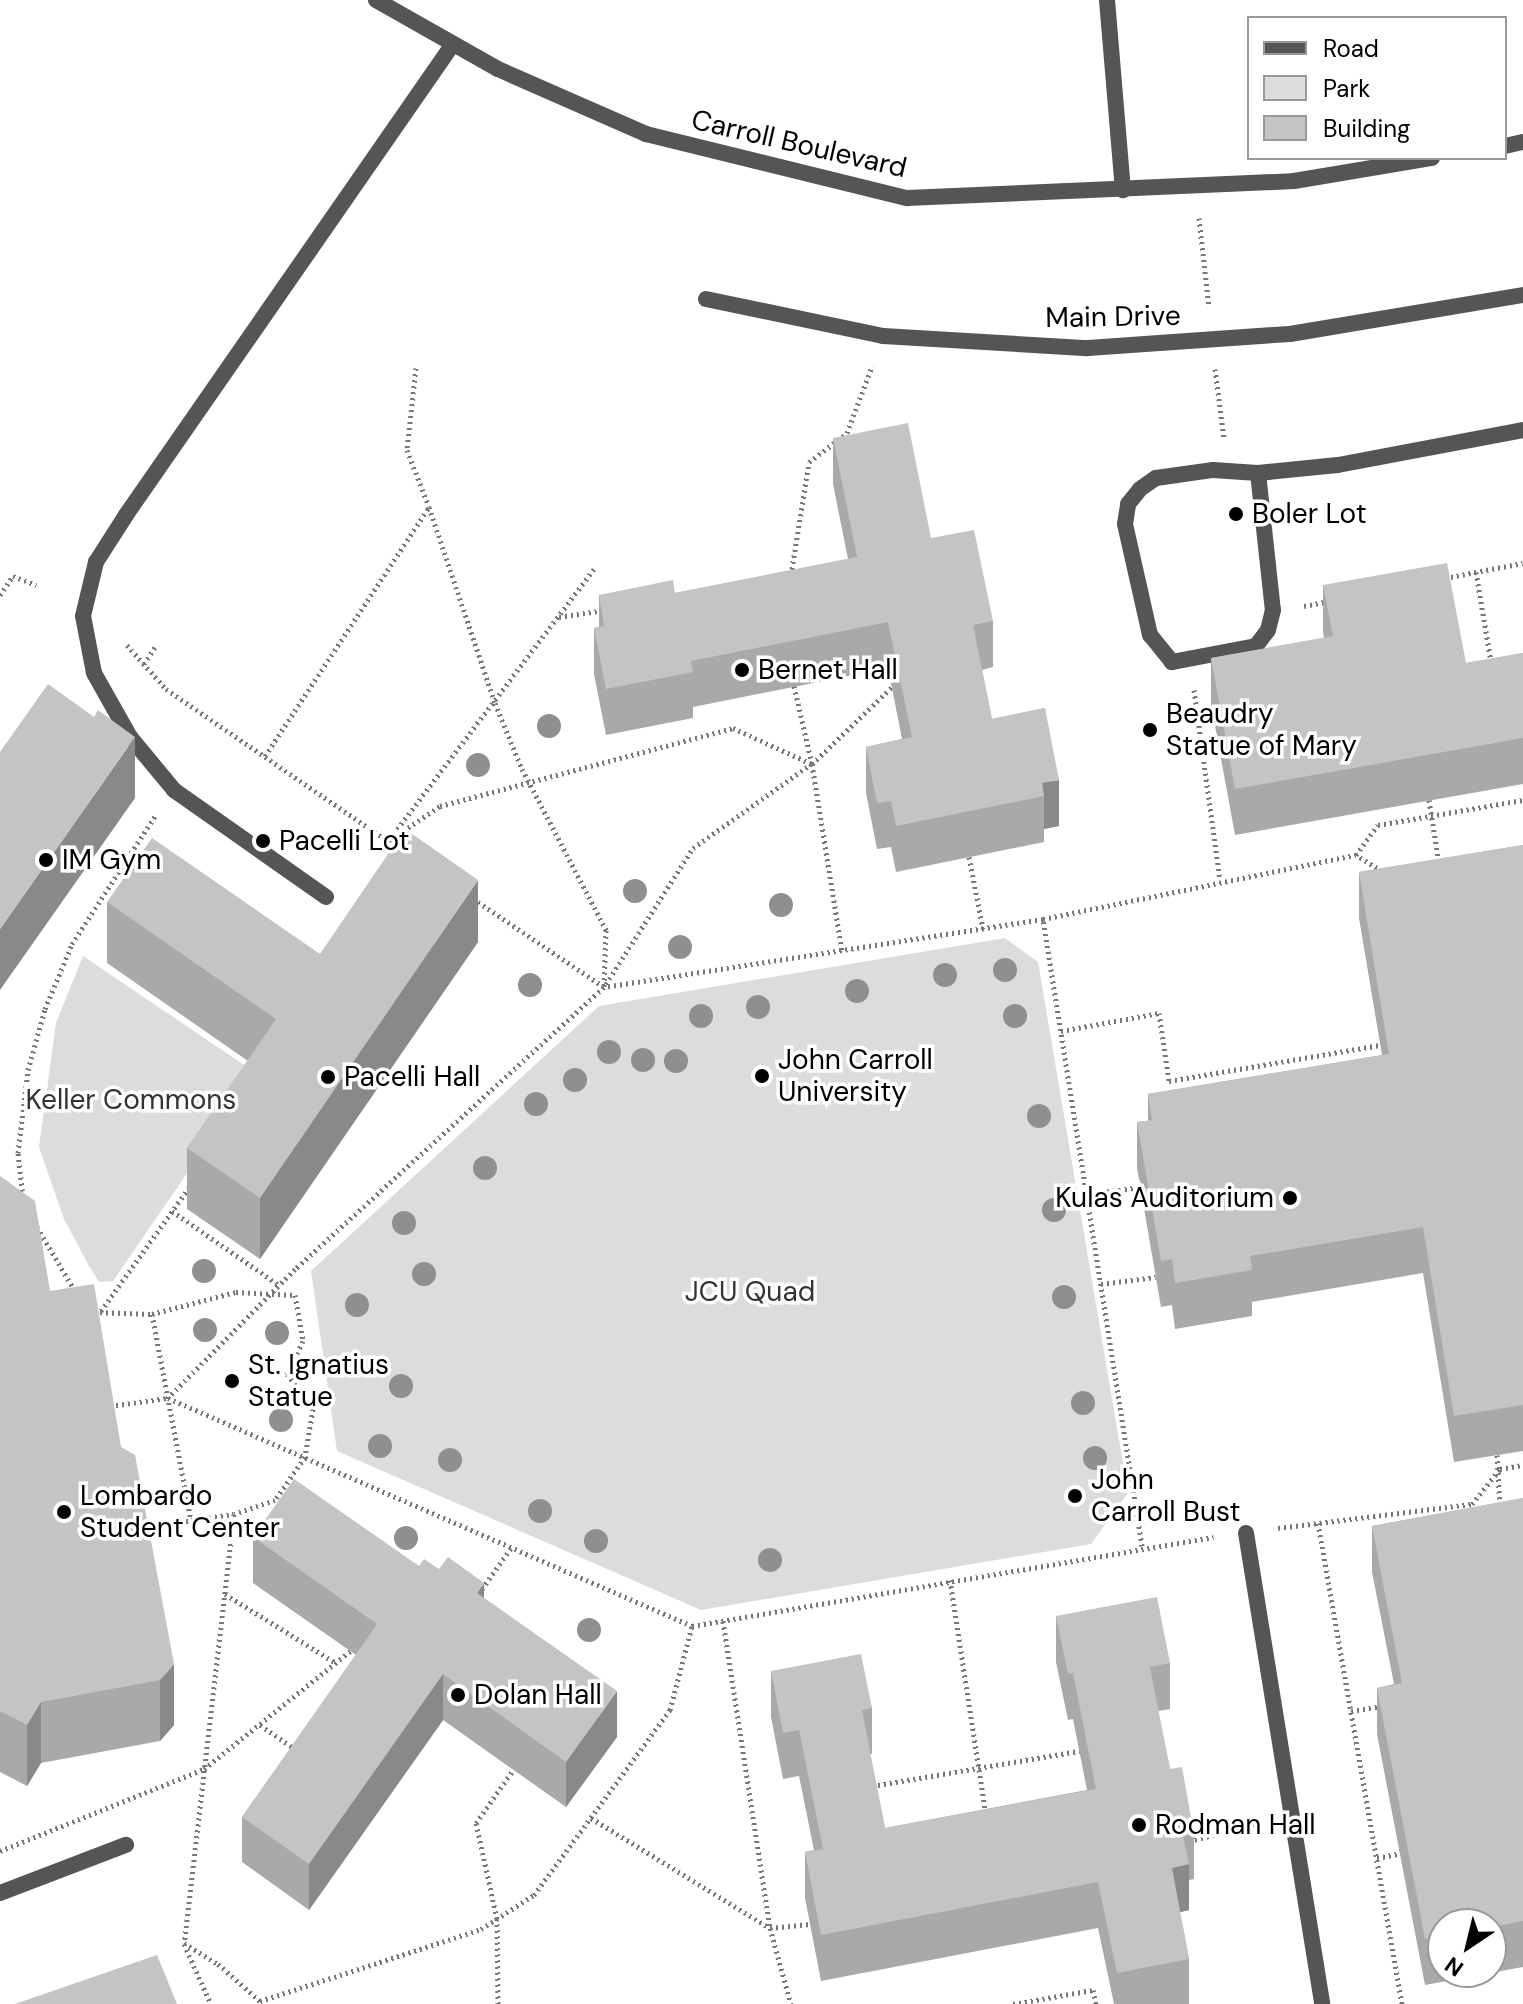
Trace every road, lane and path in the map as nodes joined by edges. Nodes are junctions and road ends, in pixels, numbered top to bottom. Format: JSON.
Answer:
{"nodes":[{"id":1,"x":376,"y":0,"type":"edge"},
{"id":2,"x":1107,"y":0,"type":"edge"},
{"id":3,"x":453,"y":44,"type":"junction"},
{"id":4,"x":1420,"y":160,"type":"edge"},
{"id":5,"x":1123,"y":190,"type":"junction"},
{"id":6,"x":1523,"y":295,"type":"edge"},
{"id":7,"x":706,"y":299,"type":"dead end"},
{"id":8,"x":883,"y":336,"type":"junction"},
{"id":9,"x":416,"y":368,"type":"dead end"},
{"id":10,"x":1523,"y":430,"type":"edge"},
{"id":11,"x":1258,"y":473,"type":"junction"},
{"id":12,"x":429,"y":507,"type":"junction"},
{"id":13,"x":1523,"y":563,"type":"edge"},
{"id":14,"x":594,"y":569,"type":"dead end"},
{"id":15,"x":1476,"y":572,"type":"junction"},
{"id":16,"x":780,"y":577,"type":"edge"},
{"id":17,"x":1429,"y":581,"type":"edge"},
{"id":18,"x":36,"y":585,"type":"dead end"},
{"id":19,"x":0,"y":595,"type":"edge"},
{"id":20,"x":1335,"y":600,"type":"edge"},
{"id":21,"x":615,"y":608,"type":"edge"},
{"id":22,"x":1273,"y":610,"type":"junction"},
{"id":23,"x":558,"y":617,"type":"junction"},
{"id":24,"x":127,"y":645,"type":"dead end"},
{"id":25,"x":155,"y":647,"type":"dead end"},
{"id":26,"x":1190,"y":660,"type":"junction"},
{"id":27,"x":144,"y":664,"type":"junction"},
{"id":28,"x":1507,"y":665,"type":"edge"},
{"id":29,"x":1492,"y":668,"type":"junction"},
{"id":30,"x":1481,"y":670,"type":"edge"},
{"id":31,"x":794,"y":686,"type":"dead end"},
{"id":32,"x":892,"y":687,"type":"edge"},
{"id":33,"x":495,"y":703,"type":"junction"},
{"id":34,"x":265,"y":756,"type":"junction"},
{"id":35,"x":812,"y":764,"type":"junction"},
{"id":36,"x":529,"y":782,"type":"junction"},
{"id":37,"x":174,"y":790,"type":"junction"},
{"id":38,"x":1429,"y":800,"type":"dead end"},
{"id":39,"x":1523,"y":800,"type":"edge"},
{"id":40,"x":1432,"y":816,"type":"junction"},
{"id":41,"x":388,"y":841,"type":"junction"},
{"id":42,"x":401,"y":849,"type":"edge"},
{"id":43,"x":1356,"y":855,"type":"junction"},
{"id":44,"x":969,"y":857,"type":"dead end"},
{"id":45,"x":1441,"y":872,"type":"edge"},
{"id":46,"x":1393,"y":878,"type":"edge"},
{"id":47,"x":1220,"y":879,"type":"junction"},
{"id":48,"x":465,"y":892,"type":"edge"},
{"id":49,"x":326,"y":897,"type":"dead end"},
{"id":50,"x":1043,"y":919,"type":"junction"},
{"id":51,"x":983,"y":929,"type":"junction"},
{"id":52,"x":842,"y":951,"type":"junction"},
{"id":53,"x":604,"y":987,"type":"junction"},
{"id":54,"x":1061,"y":1031,"type":"junction"},
{"id":55,"x":1380,"y":1045,"type":"edge"},
{"id":56,"x":198,"y":1174,"type":"edge"},
{"id":57,"x":1141,"y":1187,"type":"edge"},
{"id":58,"x":1089,"y":1194,"type":"junction"},
{"id":59,"x":24,"y":1203,"type":"edge"},
{"id":60,"x":172,"y":1211,"type":"junction"},
{"id":61,"x":31,"y":1216,"type":"edge"},
{"id":62,"x":1156,"y":1277,"type":"edge"},
{"id":63,"x":1101,"y":1284,"type":"junction"},
{"id":64,"x":279,"y":1285,"type":"junction"},
{"id":65,"x":271,"y":1293,"type":"junction"},
{"id":66,"x":81,"y":1300,"type":"edge"},
{"id":67,"x":88,"y":1311,"type":"edge"},
{"id":68,"x":100,"y":1312,"type":"junction"},
{"id":69,"x":152,"y":1314,"type":"junction"},
{"id":70,"x":168,"y":1398,"type":"junction"},
{"id":71,"x":104,"y":1407,"type":"edge"},
{"id":72,"x":1497,"y":1455,"type":"dead end"},
{"id":73,"x":305,"y":1457,"type":"junction"},
{"id":74,"x":1523,"y":1465,"type":"edge"},
{"id":75,"x":1500,"y":1469,"type":"junction"},
{"id":76,"x":1472,"y":1504,"type":"junction"},
{"id":77,"x":1482,"y":1511,"type":"edge"},
{"id":78,"x":1500,"y":1511,"type":"edge"},
{"id":79,"x":234,"y":1514,"type":"junction"},
{"id":80,"x":191,"y":1520,"type":"junction"},
{"id":81,"x":1318,"y":1523,"type":"junction"},
{"id":82,"x":138,"y":1532,"type":"edge"},
{"id":83,"x":1246,"y":1533,"type":"junction"},
{"id":84,"x":1142,"y":1546,"type":"junction"},
{"id":85,"x":511,"y":1548,"type":"junction"},
{"id":86,"x":950,"y":1580,"type":"junction"},
{"id":87,"x":480,"y":1592,"type":"edge"},
{"id":88,"x":225,"y":1594,"type":"junction"},
{"id":89,"x":723,"y":1621,"type":"junction"},
{"id":90,"x":692,"y":1626,"type":"junction"},
{"id":91,"x":350,"y":1651,"type":"dead end"},
{"id":92,"x":336,"y":1663,"type":"junction"},
{"id":93,"x":1397,"y":1703,"type":"edge"},
{"id":94,"x":1351,"y":1711,"type":"junction"},
{"id":95,"x":260,"y":1725,"type":"junction"},
{"id":96,"x":1080,"y":1751,"type":"edge"},
{"id":97,"x":302,"y":1754,"type":"edge"},
{"id":98,"x":979,"y":1767,"type":"junction"},
{"id":99,"x":204,"y":1769,"type":"junction"},
{"id":100,"x":514,"y":1769,"type":"edge"},
{"id":101,"x":868,"y":1787,"type":"edge"},
{"id":102,"x":1293,"y":1816,"type":"junction"},
{"id":103,"x":591,"y":1818,"type":"junction"},
{"id":104,"x":988,"y":1825,"type":"edge"},
{"id":105,"x":1188,"y":1841,"type":"edge"},
{"id":106,"x":126,"y":1845,"type":"dead end"},
{"id":107,"x":1420,"y":1850,"type":"edge"},
{"id":108,"x":0,"y":1851,"type":"edge"},
{"id":109,"x":1377,"y":1858,"type":"junction"},
{"id":110,"x":0,"y":1893,"type":"edge"},
{"id":111,"x":497,"y":1919,"type":"junction"},
{"id":112,"x":810,"y":1924,"type":"edge"},
{"id":113,"x":770,"y":1928,"type":"junction"},
{"id":114,"x":184,"y":1943,"type":"junction"},
{"id":115,"x":260,"y":2002,"type":"edge"},
{"id":116,"x":211,"y":2004,"type":"edge"},
{"id":117,"x":498,"y":2004,"type":"edge"},
{"id":118,"x":791,"y":2004,"type":"edge"},
{"id":119,"x":1013,"y":2004,"type":"edge"},
{"id":120,"x":1096,"y":2004,"type":"edge"},
{"id":121,"x":1322,"y":2004,"type":"edge"},
{"id":122,"x":1402,"y":2004,"type":"edge"}],
"edges":[{"from":1,"to":3,"type":"street","name":"Carroll Boulevard"},
{"from":2,"to":5,"type":"street"},
{"from":3,"to":5,"type":"street","name":"Carroll Boulevard"},
{"from":3,"to":37,"type":"street"},
{"from":4,"to":5,"type":"street","name":"Carroll Boulevard"},
{"from":6,"to":8,"type":"street","name":"Main Drive"},
{"from":7,"to":8,"type":"street","name":"Main Drive"},
{"from":8,"to":16,"type":"path"},
{"from":9,"to":12,"type":"path"},
{"from":10,"to":11,"type":"street"},
{"from":11,"to":22,"type":"street"},
{"from":11,"to":26,"type":"street"},
{"from":12,"to":33,"type":"path"},
{"from":12,"to":34,"type":"path"},
{"from":13,"to":15,"type":"path"},
{"from":14,"to":23,"type":"path"},
{"from":15,"to":17,"type":"path"},
{"from":15,"to":29,"type":"path"},
{"from":18,"to":19,"type":"path"},
{"from":20,"to":22,"type":"path"},
{"from":21,"to":23,"type":"path"},
{"from":22,"to":26,"type":"street"},
{"from":23,"to":33,"type":"path"},
{"from":24,"to":27,"type":"path"},
{"from":25,"to":27,"type":"path"},
{"from":26,"to":47,"type":"path"},
{"from":27,"to":34,"type":"path"},
{"from":28,"to":29,"type":"path"},
{"from":29,"to":30,"type":"path"},
{"from":31,"to":35,"type":"path"},
{"from":32,"to":35,"type":"path"},
{"from":33,"to":36,"type":"path"},
{"from":33,"to":41,"type":"path"},
{"from":34,"to":41,"type":"path"},
{"from":35,"to":36,"type":"path"},
{"from":35,"to":52,"type":"path"},
{"from":35,"to":53,"type":"path"},
{"from":36,"to":41,"type":"path"},
{"from":36,"to":53,"type":"path"},
{"from":37,"to":49,"type":"street"},
{"from":37,"to":59,"type":"path"},
{"from":38,"to":40,"type":"path"},
{"from":39,"to":40,"type":"path"},
{"from":40,"to":43,"type":"path"},
{"from":40,"to":45,"type":"path"},
{"from":41,"to":42,"type":"path"},
{"from":43,"to":46,"type":"path"},
{"from":43,"to":47,"type":"path"},
{"from":44,"to":51,"type":"path"},
{"from":47,"to":50,"type":"path"},
{"from":48,"to":53,"type":"path"},
{"from":50,"to":51,"type":"path"},
{"from":50,"to":54,"type":"path"},
{"from":51,"to":52,"type":"path"},
{"from":52,"to":53,"type":"path"},
{"from":53,"to":64,"type":"path"},
{"from":54,"to":55,"type":"path"},
{"from":54,"to":58,"type":"path"},
{"from":56,"to":60,"type":"path"},
{"from":57,"to":58,"type":"path"},
{"from":58,"to":63,"type":"path"},
{"from":60,"to":64,"type":"path"},
{"from":60,"to":68,"type":"path"},
{"from":61,"to":66,"type":"path"},
{"from":62,"to":63,"type":"path"},
{"from":63,"to":84,"type":"path"},
{"from":64,"to":65,"type":"path"},
{"from":65,"to":69,"type":"path"},
{"from":65,"to":70,"type":"path"},
{"from":65,"to":73,"type":"path"},
{"from":67,"to":68,"type":"path"},
{"from":68,"to":69,"type":"path"},
{"from":69,"to":70,"type":"path"},
{"from":70,"to":71,"type":"path"},
{"from":70,"to":73,"type":"path"},
{"from":70,"to":80,"type":"path"},
{"from":72,"to":75,"type":"path"},
{"from":73,"to":79,"type":"path"},
{"from":73,"to":85,"type":"path"},
{"from":74,"to":75,"type":"path"},
{"from":75,"to":76,"type":"path"},
{"from":75,"to":78,"type":"path"},
{"from":76,"to":77,"type":"path"},
{"from":76,"to":81,"type":"path"},
{"from":79,"to":80,"type":"path"},
{"from":79,"to":88,"type":"path"},
{"from":80,"to":82,"type":"path"},
{"from":81,"to":83,"type":"path"},
{"from":81,"to":94,"type":"path"},
{"from":83,"to":84,"type":"path"},
{"from":83,"to":102,"type":"street"},
{"from":84,"to":86,"type":"path"},
{"from":85,"to":87,"type":"path"},
{"from":85,"to":90,"type":"path"},
{"from":86,"to":89,"type":"path"},
{"from":86,"to":98,"type":"path"},
{"from":88,"to":92,"type":"path"},
{"from":88,"to":99,"type":"path"},
{"from":89,"to":90,"type":"path"},
{"from":89,"to":113,"type":"path"},
{"from":90,"to":103,"type":"path"},
{"from":91,"to":92,"type":"path"},
{"from":92,"to":95,"type":"path"},
{"from":93,"to":94,"type":"path"},
{"from":94,"to":109,"type":"path"},
{"from":95,"to":97,"type":"path"},
{"from":95,"to":99,"type":"path"},
{"from":96,"to":98,"type":"path"},
{"from":98,"to":101,"type":"path"},
{"from":98,"to":104,"type":"path"},
{"from":99,"to":108,"type":"path"},
{"from":99,"to":114,"type":"path"},
{"from":100,"to":111,"type":"path"},
{"from":102,"to":105,"type":"path"},
{"from":102,"to":121,"type":"street"},
{"from":103,"to":111,"type":"path"},
{"from":103,"to":113,"type":"path"},
{"from":106,"to":110,"type":"street"},
{"from":107,"to":109,"type":"path"},
{"from":109,"to":122,"type":"path"},
{"from":111,"to":115,"type":"path"},
{"from":111,"to":117,"type":"path"},
{"from":112,"to":113,"type":"path"},
{"from":113,"to":118,"type":"path"},
{"from":114,"to":115,"type":"path"},
{"from":114,"to":116,"type":"path"},
{"from":119,"to":120,"type":"path"}]}
